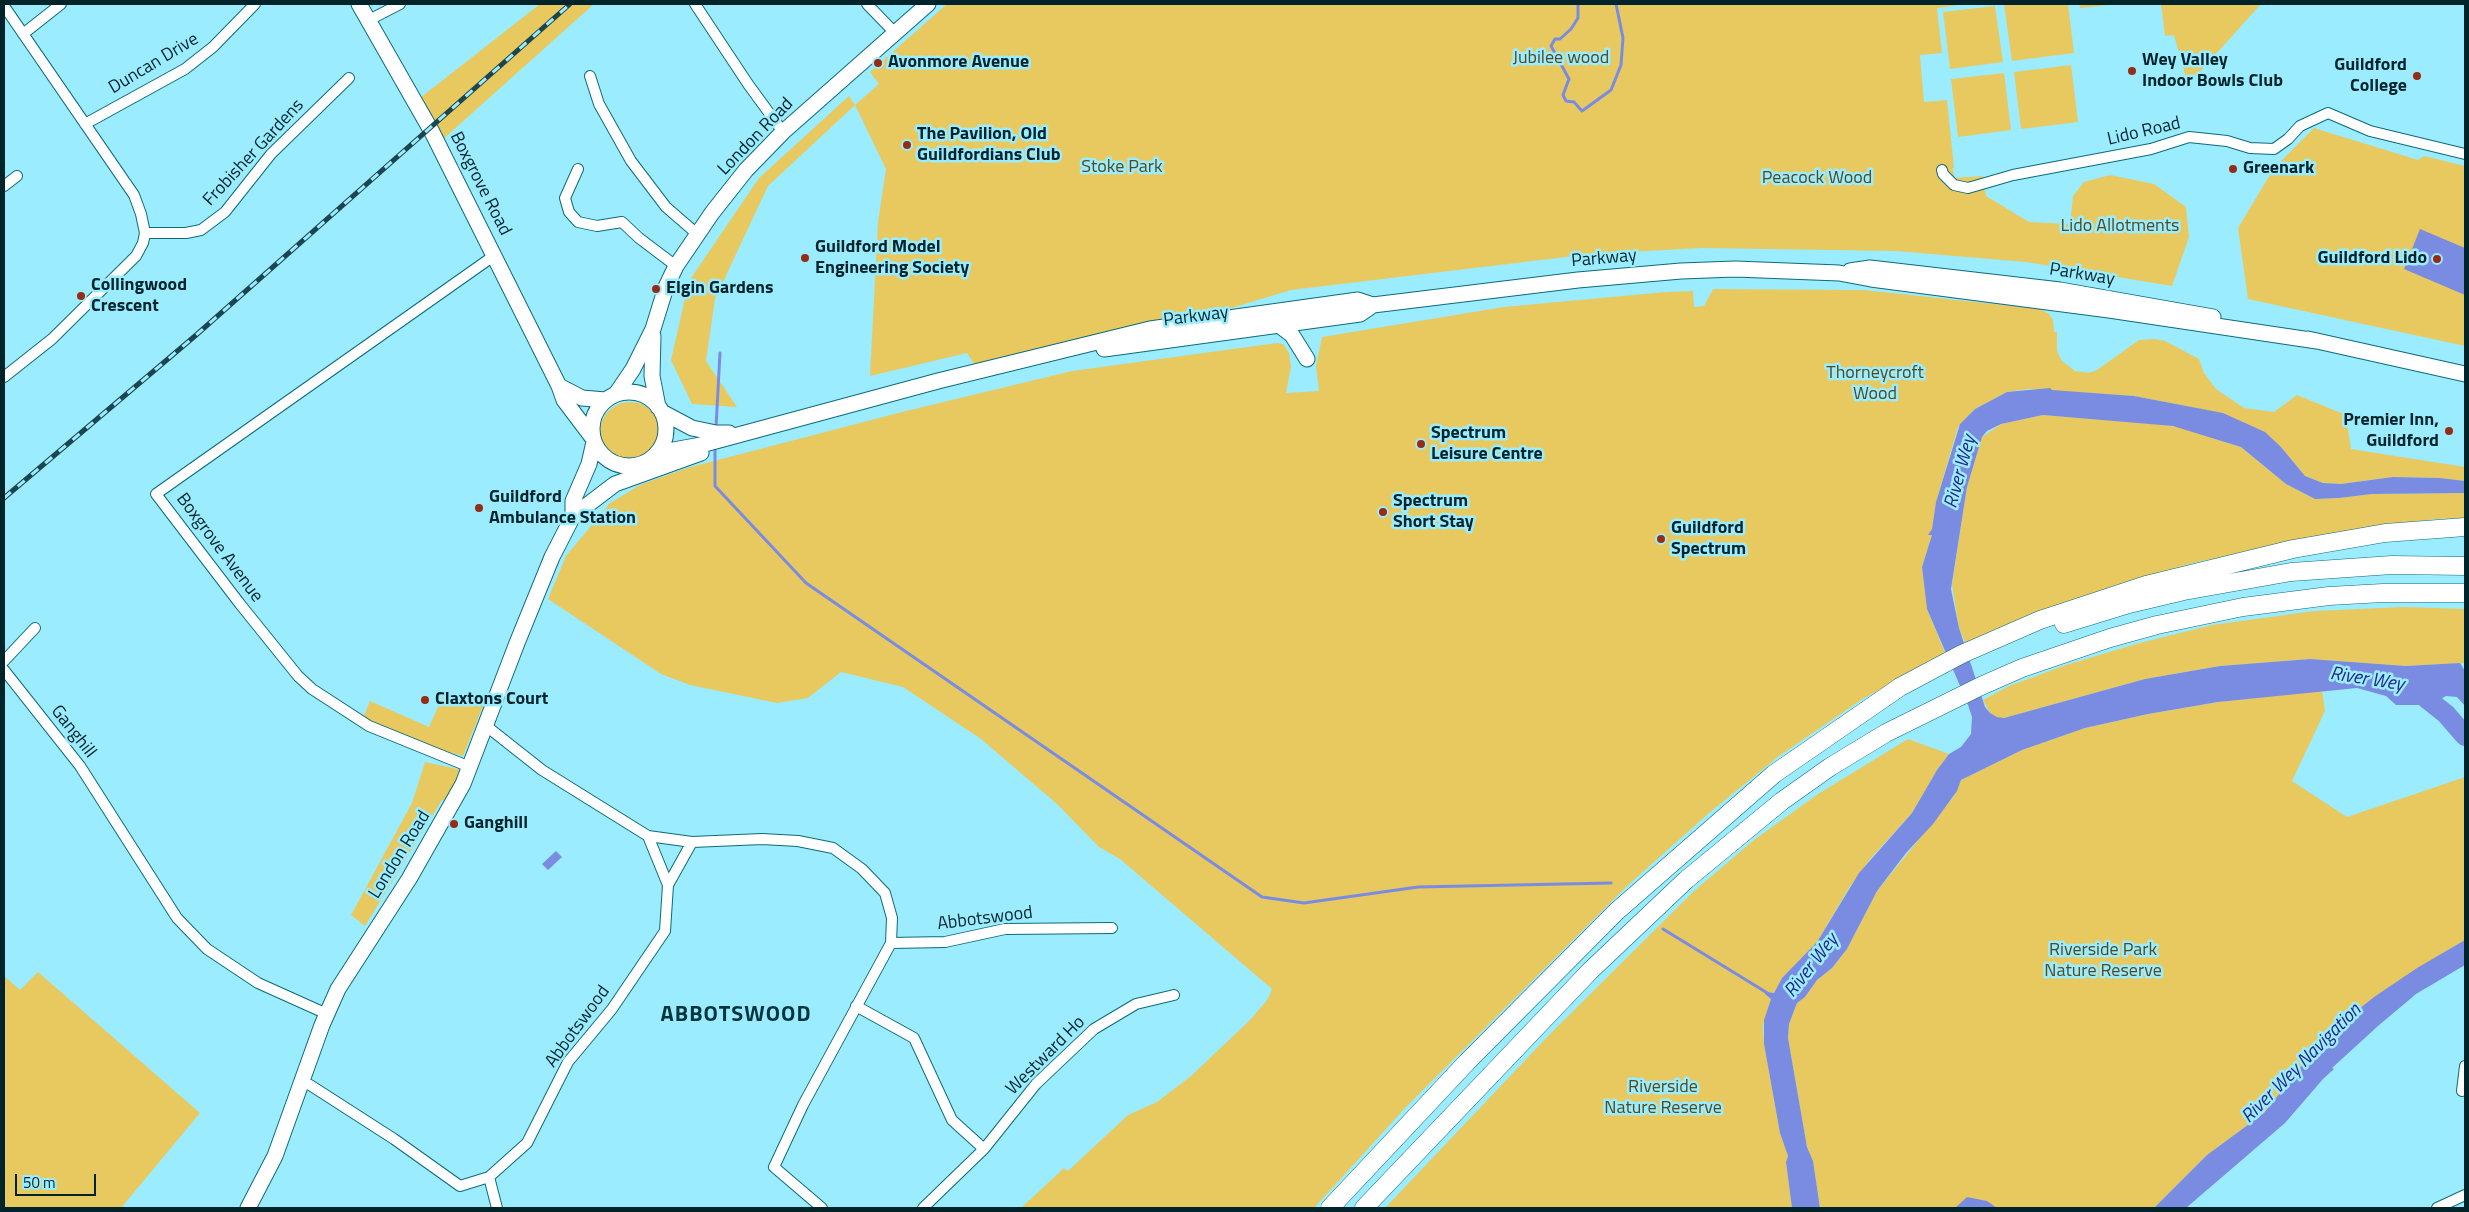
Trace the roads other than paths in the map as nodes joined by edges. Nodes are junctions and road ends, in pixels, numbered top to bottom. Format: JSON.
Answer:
{"nodes":[{"id":1,"x":61,"y":4,"type":"edge"},
{"id":2,"x":255,"y":4,"type":"edge"},
{"id":3,"x":359,"y":4,"type":"edge"},
{"id":4,"x":400,"y":4,"type":"edge"},
{"id":5,"x":695,"y":4,"type":"edge"},
{"id":6,"x":867,"y":4,"type":"edge"},
{"id":7,"x":928,"y":4,"type":"edge"},
{"id":8,"x":4,"y":6,"type":"edge"},
{"id":9,"x":369,"y":20,"type":"junction"},
{"id":10,"x":895,"y":33,"type":"junction"},
{"id":11,"x":23,"y":34,"type":"junction"},
{"id":12,"x":590,"y":76,"type":"dead end"},
{"id":13,"x":349,"y":78,"type":"dead end"},
{"id":14,"x":85,"y":124,"type":"junction"},
{"id":15,"x":783,"y":132,"type":"junction"},
{"id":16,"x":2465,"y":154,"type":"edge"},
{"id":17,"x":578,"y":169,"type":"dead end"},
{"id":18,"x":1942,"y":170,"type":"dead end"},
{"id":19,"x":17,"y":176,"type":"dead end"},
{"id":20,"x":4,"y":186,"type":"edge"},
{"id":21,"x":145,"y":233,"type":"junction"},
{"id":22,"x":696,"y":233,"type":"junction"},
{"id":23,"x":495,"y":255,"type":"junction"},
{"id":24,"x":676,"y":266,"type":"junction"},
{"id":25,"x":1373,"y":305,"type":"junction"},
{"id":26,"x":1279,"y":325,"type":"junction"},
{"id":27,"x":653,"y":329,"type":"junction"},
{"id":28,"x":1307,"y":359,"type":"dead end"},
{"id":29,"x":1021,"y":361,"type":"junction"},
{"id":30,"x":2465,"y":374,"type":"edge"},
{"id":31,"x":4,"y":377,"type":"edge"},
{"id":32,"x":559,"y":386,"type":"junction"},
{"id":33,"x":611,"y":397,"type":"junction"},
{"id":34,"x":660,"y":410,"type":"junction"},
{"id":35,"x":772,"y":425,"type":"junction"},
{"id":36,"x":593,"y":439,"type":"junction"},
{"id":37,"x":657,"y":453,"type":"junction"},
{"id":38,"x":639,"y":465,"type":"junction"},
{"id":39,"x":616,"y":484,"type":"junction"},
{"id":40,"x":573,"y":516,"type":"junction"},
{"id":41,"x":2465,"y":527,"type":"edge"},
{"id":42,"x":2465,"y":566,"type":"edge"},
{"id":43,"x":2465,"y":593,"type":"edge"},
{"id":44,"x":35,"y":628,"type":"dead end"},
{"id":45,"x":1991,"y":646,"type":"junction"},
{"id":46,"x":4,"y":660,"type":"edge"},
{"id":47,"x":4,"y":670,"type":"edge"},
{"id":48,"x":485,"y":725,"type":"junction"},
{"id":49,"x":470,"y":767,"type":"junction"},
{"id":50,"x":648,"y":836,"type":"junction"},
{"id":51,"x":692,"y":842,"type":"junction"},
{"id":52,"x":668,"y":885,"type":"junction"},
{"id":53,"x":1112,"y":928,"type":"dead end"},
{"id":54,"x":892,"y":943,"type":"junction"},
{"id":55,"x":1174,"y":996,"type":"dead end"},
{"id":56,"x":856,"y":1006,"type":"junction"},
{"id":57,"x":327,"y":1014,"type":"junction"},
{"id":58,"x":2465,"y":1066,"type":"edge"},
{"id":59,"x":302,"y":1082,"type":"junction"},
{"id":60,"x":2462,"y":1091,"type":"dead end"},
{"id":61,"x":984,"y":1149,"type":"junction"},
{"id":62,"x":489,"y":1177,"type":"junction"},
{"id":63,"x":2465,"y":1195,"type":"edge"},
{"id":64,"x":248,"y":1208,"type":"edge"},
{"id":65,"x":497,"y":1208,"type":"edge"},
{"id":66,"x":822,"y":1208,"type":"edge"},
{"id":67,"x":922,"y":1208,"type":"edge"},
{"id":68,"x":1330,"y":1208,"type":"edge"},
{"id":69,"x":1364,"y":1208,"type":"edge"},
{"id":70,"x":2437,"y":1208,"type":"edge"}],
"edges":[{"from":1,"to":11,"type":"street"},
{"from":2,"to":14,"type":"street","name":"Duncan Drive"},
{"from":3,"to":9,"type":"main road","name":"Boxgrove Road"},
{"from":4,"to":9,"type":"street"},
{"from":5,"to":15,"type":"street"},
{"from":6,"to":10,"type":"street"},
{"from":7,"to":10,"type":"main road","name":"London Road"},
{"from":8,"to":11,"type":"street"},
{"from":9,"to":23,"type":"main road","name":"Boxgrove Road"},
{"from":10,"to":15,"type":"main road","name":"London Road"},
{"from":11,"to":14,"type":"street"},
{"from":12,"to":22,"type":"street"},
{"from":13,"to":21,"type":"street","name":"Frobisher Gardens"},
{"from":14,"to":21,"type":"street"},
{"from":15,"to":22,"type":"main road","name":"London Road"},
{"from":16,"to":18,"type":"street","name":"Lido Road"},
{"from":17,"to":24,"type":"street"},
{"from":19,"to":20,"type":"street"},
{"from":21,"to":31,"type":"street"},
{"from":22,"to":24,"type":"main road","name":"London Road"},
{"from":23,"to":32,"type":"main road","name":"Boxgrove Road"},
{"from":23,"to":49,"type":"street","name":"Boxgrove Avenue"},
{"from":24,"to":27,"type":"main road","name":"London Road"},
{"from":25,"to":26,"type":"main road","name":"Parkway"},
{"from":25,"to":29,"type":"main road","name":"Parkway"},
{"from":25,"to":30,"type":"main road","name":"Parkway"},
{"from":26,"to":28,"type":"main road"},
{"from":26,"to":29,"type":"main road","name":"Parkway"},
{"from":27,"to":33,"type":"main road","name":"London Road"},
{"from":27,"to":34,"type":"main road","name":"London Road"},
{"from":29,"to":35,"type":"main road","name":"Parkway"},
{"from":32,"to":33,"type":"main road"},
{"from":32,"to":36,"type":"main road","name":"Boxgrove Road"},
{"from":33,"to":34,"type":"main road"},
{"from":33,"to":36,"type":"main road"},
{"from":34,"to":35,"type":"main road"},
{"from":34,"to":37,"type":"main road"},
{"from":35,"to":37,"type":"main road"},
{"from":35,"to":39,"type":"main road"},
{"from":36,"to":38,"type":"main road"},
{"from":36,"to":40,"type":"main road"},
{"from":37,"to":38,"type":"main road"},
{"from":38,"to":39,"type":"main road"},
{"from":39,"to":40,"type":"main road"},
{"from":40,"to":48,"type":"main road","name":"London Road"},
{"from":41,"to":45,"type":"highway"},
{"from":42,"to":45,"type":"highway"},
{"from":43,"to":69,"type":"highway"},
{"from":44,"to":46,"type":"street"},
{"from":45,"to":68,"type":"highway"},
{"from":47,"to":57,"type":"street","name":"Ganghill"},
{"from":48,"to":49,"type":"main road","name":"London Road"},
{"from":48,"to":50,"type":"street"},
{"from":49,"to":57,"type":"main road","name":"London Road"},
{"from":50,"to":51,"type":"street"},
{"from":50,"to":52,"type":"street","name":"Abbotswood"},
{"from":51,"to":52,"type":"street","name":"Abbotswood"},
{"from":51,"to":54,"type":"street"},
{"from":52,"to":62,"type":"street","name":"Abbotswood"},
{"from":53,"to":54,"type":"street","name":"Abbotswood"},
{"from":54,"to":56,"type":"street"},
{"from":55,"to":61,"type":"street","name":"Westward Ho"},
{"from":56,"to":61,"type":"street"},
{"from":56,"to":66,"type":"street"},
{"from":57,"to":59,"type":"main road","name":"London Road"},
{"from":58,"to":60,"type":"street"},
{"from":59,"to":62,"type":"street","name":"Abbotswood"},
{"from":59,"to":64,"type":"main road","name":"London Road"},
{"from":61,"to":67,"type":"street","name":"Westward Ho"},
{"from":62,"to":65,"type":"street"},
{"from":63,"to":70,"type":"street"}]}
